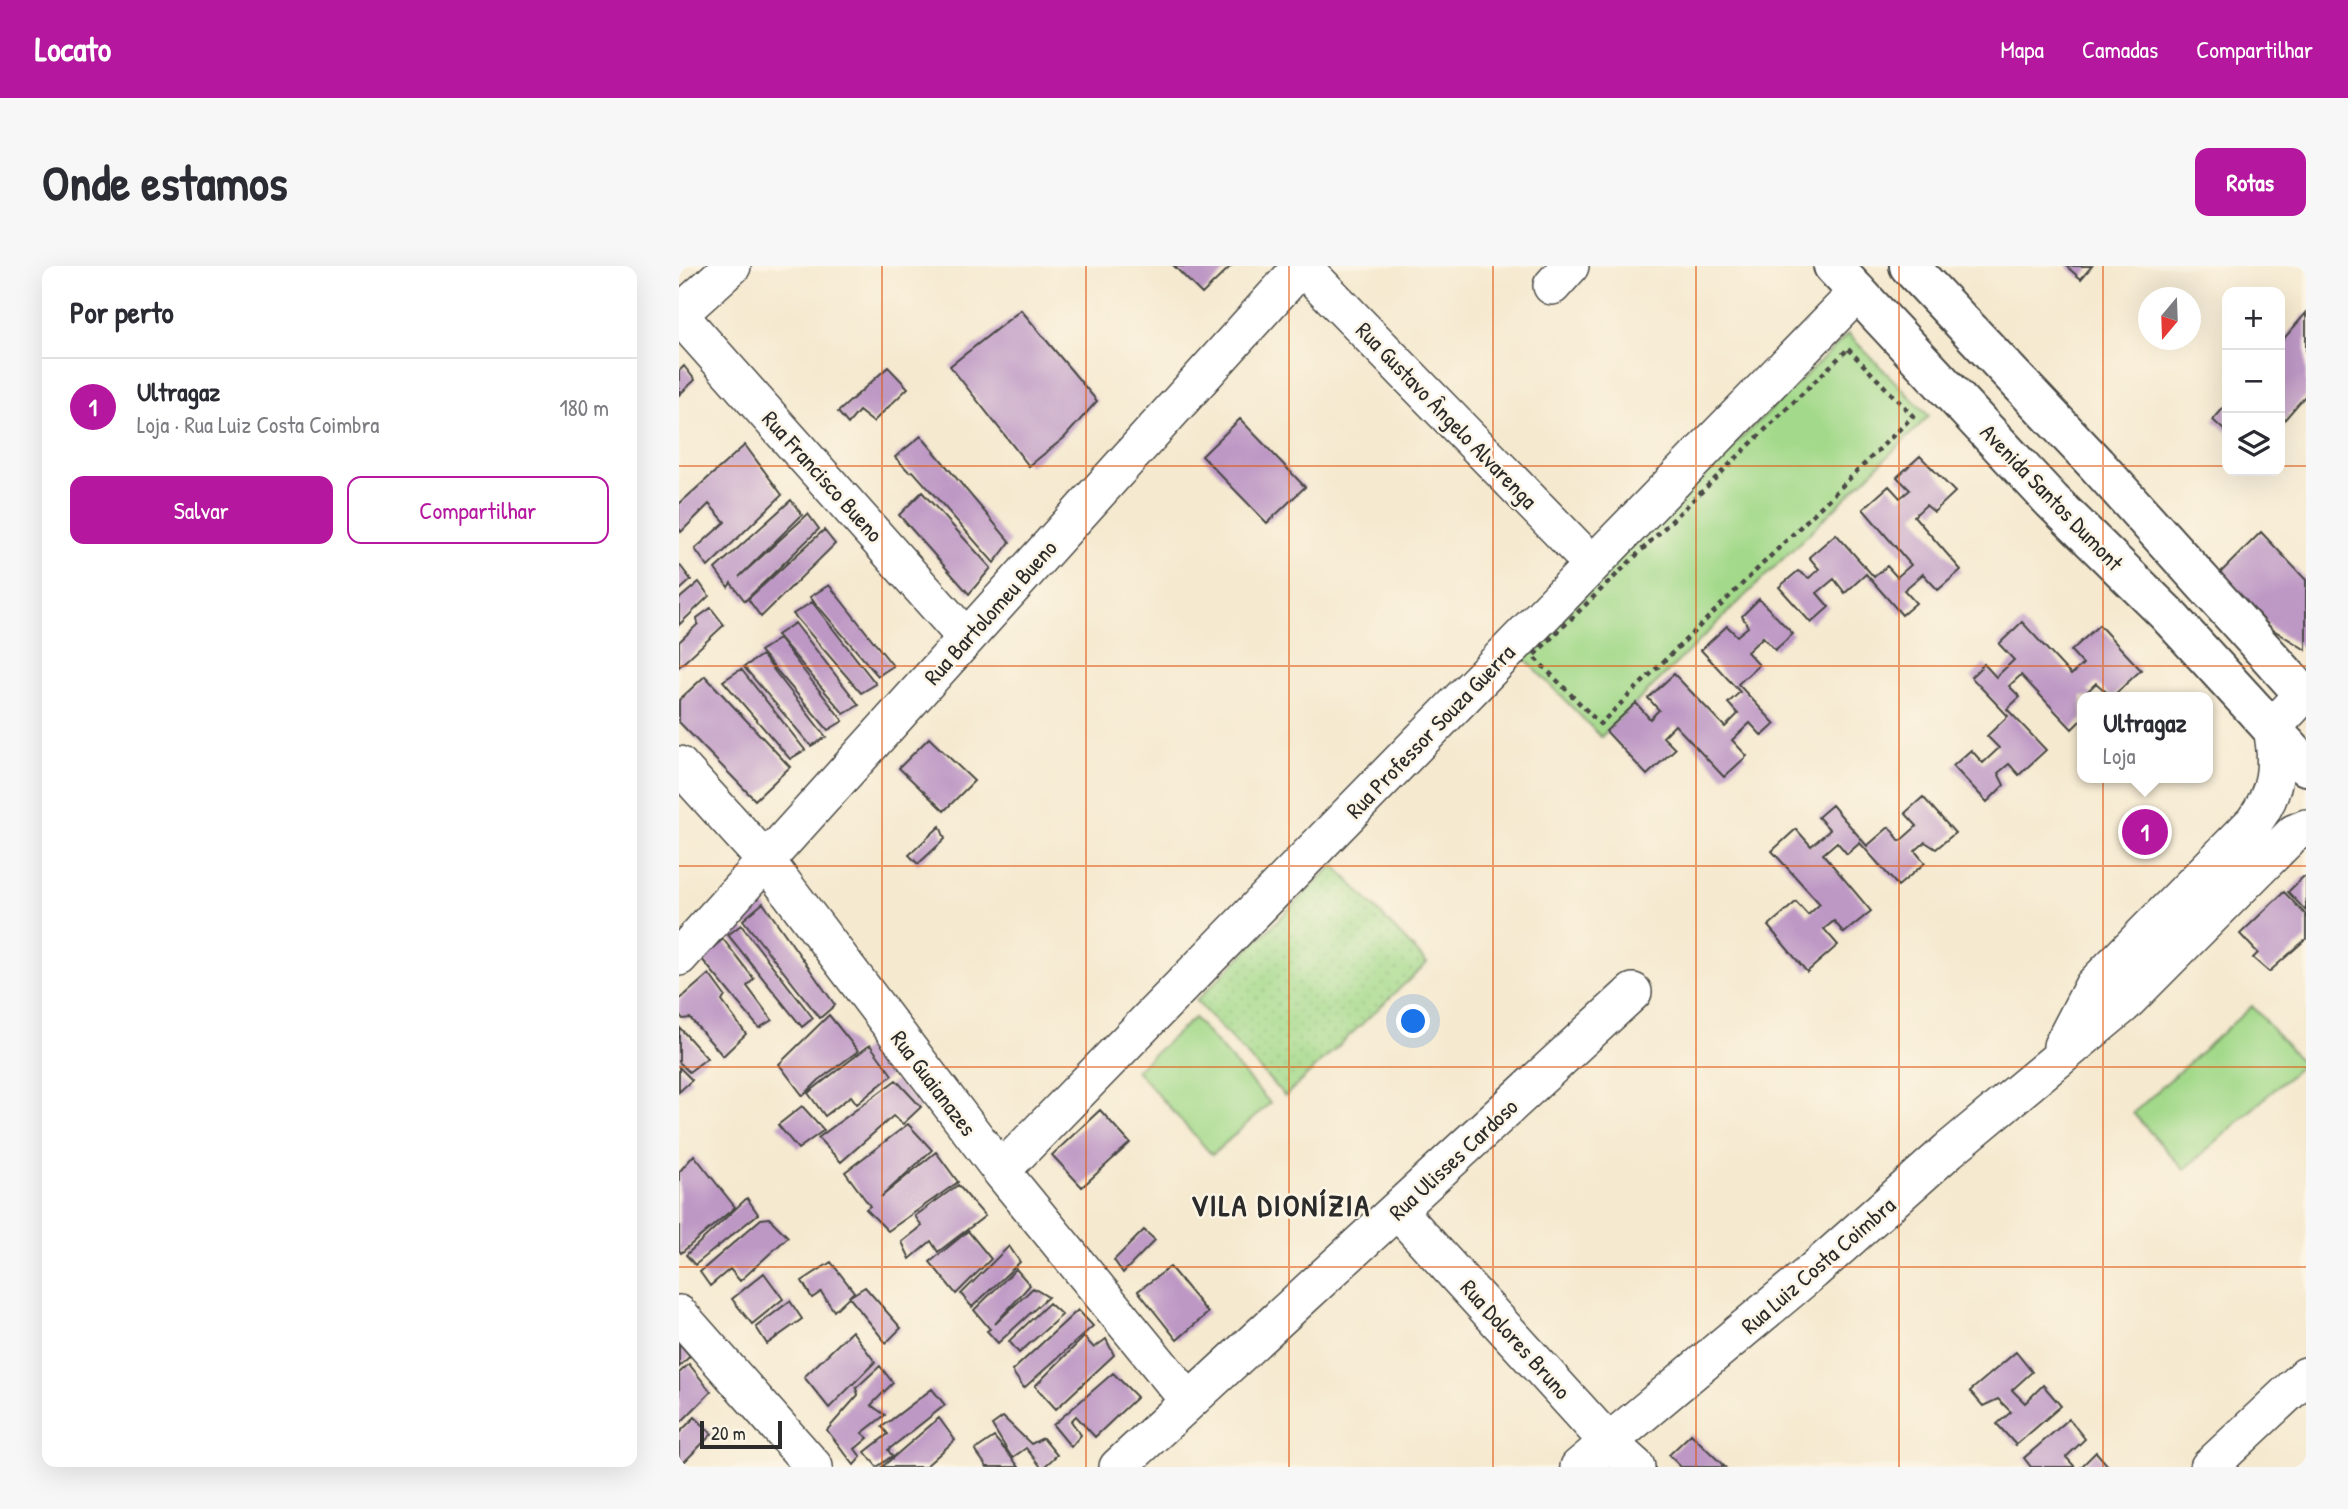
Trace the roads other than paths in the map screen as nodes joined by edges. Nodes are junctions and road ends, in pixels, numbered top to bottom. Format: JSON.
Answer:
{"nodes":[{"id":1,"x":732,"y":266,"type":"edge"},
{"id":2,"x":1302,"y":266,"type":"edge"},
{"id":3,"x":1909,"y":266,"type":"edge"},
{"id":4,"x":1845,"y":279,"type":"edge"},
{"id":5,"x":679,"y":314,"type":"edge"},
{"id":6,"x":1593,"y":564,"type":"junction"},
{"id":7,"x":966,"y":638,"type":"junction"},
{"id":8,"x":2305,"y":694,"type":"edge"},
{"id":9,"x":2272,"y":728,"type":"junction"},
{"id":10,"x":679,"y":765,"type":"edge"},
{"id":11,"x":2306,"y":766,"type":"edge"},
{"id":12,"x":2306,"y":828,"type":"edge"},
{"id":13,"x":766,"y":861,"type":"junction"},
{"id":14,"x":679,"y":957,"type":"edge"},
{"id":15,"x":1633,"y":992,"type":"dead end"},
{"id":16,"x":2105,"y":998,"type":"junction"},
{"id":17,"x":1001,"y":1171,"type":"junction"},
{"id":18,"x":1398,"y":1210,"type":"junction"},
{"id":19,"x":679,"y":1314,"type":"edge"},
{"id":20,"x":2306,"y":1376,"type":"edge"},
{"id":21,"x":1189,"y":1401,"type":"junction"},
{"id":22,"x":1608,"y":1442,"type":"junction"},
{"id":23,"x":814,"y":1467,"type":"edge"},
{"id":24,"x":1118,"y":1467,"type":"edge"},
{"id":25,"x":1579,"y":1467,"type":"edge"},
{"id":26,"x":1636,"y":1467,"type":"edge"},
{"id":27,"x":2209,"y":1467,"type":"edge"}],
"edges":[{"from":1,"to":5,"type":"street"},
{"from":2,"to":6,"type":"street","name":"Rua Gustavo Ângelo Alvarenga"},
{"from":2,"to":7,"type":"street","name":"Rua Bartolomeu Bueno"},
{"from":3,"to":8,"type":"main road"},
{"from":4,"to":6,"type":"street","name":"Rua Professor Souza Guerra"},
{"from":4,"to":9,"type":"main road","name":"Avenida Santos Dumont"},
{"from":5,"to":7,"type":"street","name":"Rua Francisco Bueno"},
{"from":6,"to":17,"type":"street","name":"Rua Professor Souza Guerra"},
{"from":7,"to":13,"type":"street","name":"Rua Bartolomeu Bueno"},
{"from":8,"to":9,"type":"street"},
{"from":9,"to":11,"type":"main road","name":"Avenida Santos Dumont"},
{"from":9,"to":16,"type":"street","name":"Rua Luiz Costa Coimbra"},
{"from":10,"to":13,"type":"street","name":"Rua Guaianazes"},
{"from":12,"to":16,"type":"street","name":"Rua Luiz Costa Coimbra"},
{"from":13,"to":14,"type":"street","name":"Rua Bartolomeu Bueno"},
{"from":13,"to":17,"type":"street","name":"Rua Guaianazes"},
{"from":15,"to":18,"type":"street","name":"Rua Ulisses Cardoso"},
{"from":16,"to":22,"type":"street","name":"Rua Luiz Costa Coimbra"},
{"from":17,"to":21,"type":"street","name":"Rua Guaianazes"},
{"from":18,"to":21,"type":"street","name":"Rua Ulisses Cardoso"},
{"from":18,"to":22,"type":"street","name":"Rua Dolores Bruno"},
{"from":19,"to":23,"type":"street"},
{"from":20,"to":27,"type":"street"},
{"from":21,"to":24,"type":"street","name":"Rua Ulisses Cardoso"},
{"from":22,"to":25,"type":"street","name":"Rua Luiz Costa Coimbra"},
{"from":22,"to":26,"type":"street","name":"Rua Dolores Bruno"}]}
